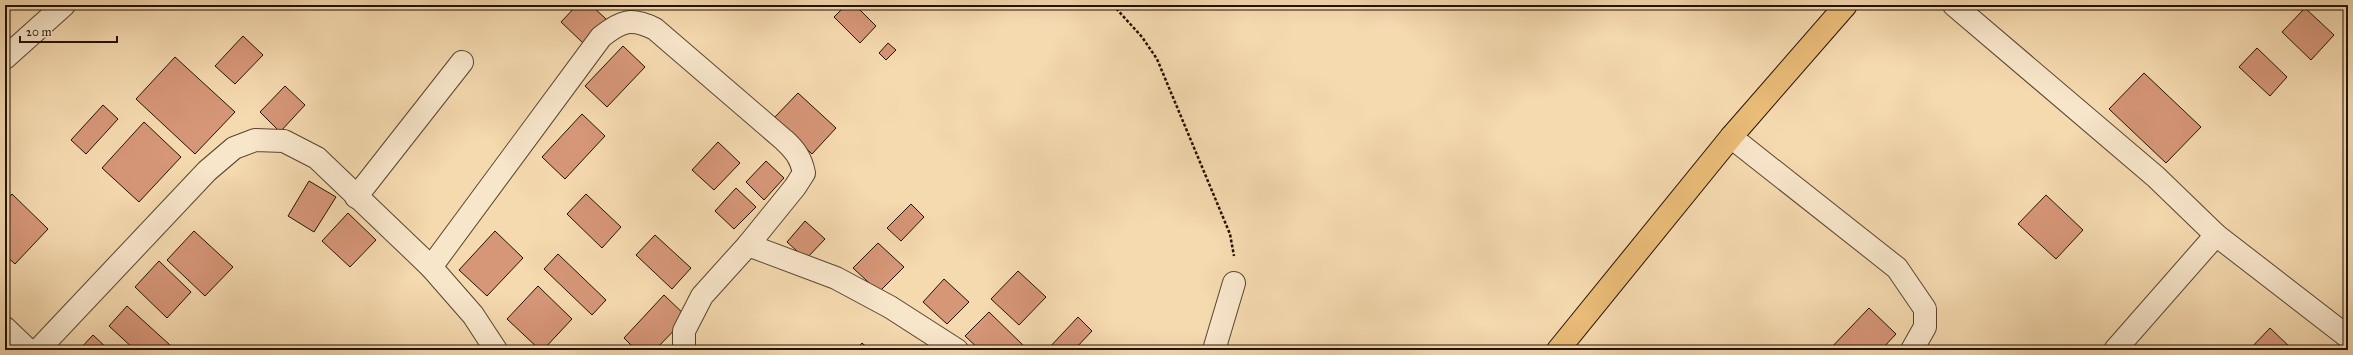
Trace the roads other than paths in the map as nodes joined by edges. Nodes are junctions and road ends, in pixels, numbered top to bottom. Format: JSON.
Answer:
{"nodes":[{"id":1,"x":64,"y":5,"type":"edge"},
{"id":2,"x":1846,"y":5,"type":"edge"},
{"id":3,"x":1954,"y":5,"type":"edge"},
{"id":4,"x":5,"y":58,"type":"edge"},
{"id":5,"x":462,"y":62,"type":"dead end"},
{"id":6,"x":1732,"y":137,"type":"junction"},
{"id":7,"x":356,"y":197,"type":"junction"},
{"id":8,"x":2216,"y":235,"type":"junction"},
{"id":9,"x":748,"y":245,"type":"junction"},
{"id":10,"x":431,"y":267,"type":"junction"},
{"id":11,"x":1234,"y":282,"type":"road end"},
{"id":12,"x":5,"y":328,"type":"edge"},
{"id":13,"x":2348,"y":338,"type":"edge"},
{"id":14,"x":28,"y":350,"type":"edge"},
{"id":15,"x":38,"y":350,"type":"edge"},
{"id":16,"x":496,"y":350,"type":"edge"},
{"id":17,"x":684,"y":350,"type":"edge"},
{"id":18,"x":957,"y":350,"type":"edge"},
{"id":19,"x":1214,"y":350,"type":"edge"},
{"id":20,"x":1558,"y":350,"type":"edge"},
{"id":21,"x":1912,"y":350,"type":"edge"},
{"id":22,"x":2115,"y":350,"type":"edge"},
{"id":23,"x":2338,"y":350,"type":"edge"}],
"edges":[{"from":1,"to":4,"type":"street"},
{"from":2,"to":6,"type":"main road"},
{"from":3,"to":8,"type":"street"},
{"from":5,"to":7,"type":"street"},
{"from":6,"to":20,"type":"main road"},
{"from":6,"to":21,"type":"street"},
{"from":7,"to":10,"type":"street"},
{"from":7,"to":15,"type":"street"},
{"from":8,"to":13,"type":"street"},
{"from":8,"to":22,"type":"street"},
{"from":9,"to":10,"type":"street"},
{"from":9,"to":17,"type":"street"},
{"from":9,"to":18,"type":"street"},
{"from":10,"to":16,"type":"street"},
{"from":11,"to":19,"type":"street"},
{"from":12,"to":14,"type":"street"},
{"from":13,"to":23,"type":"street"}]}
